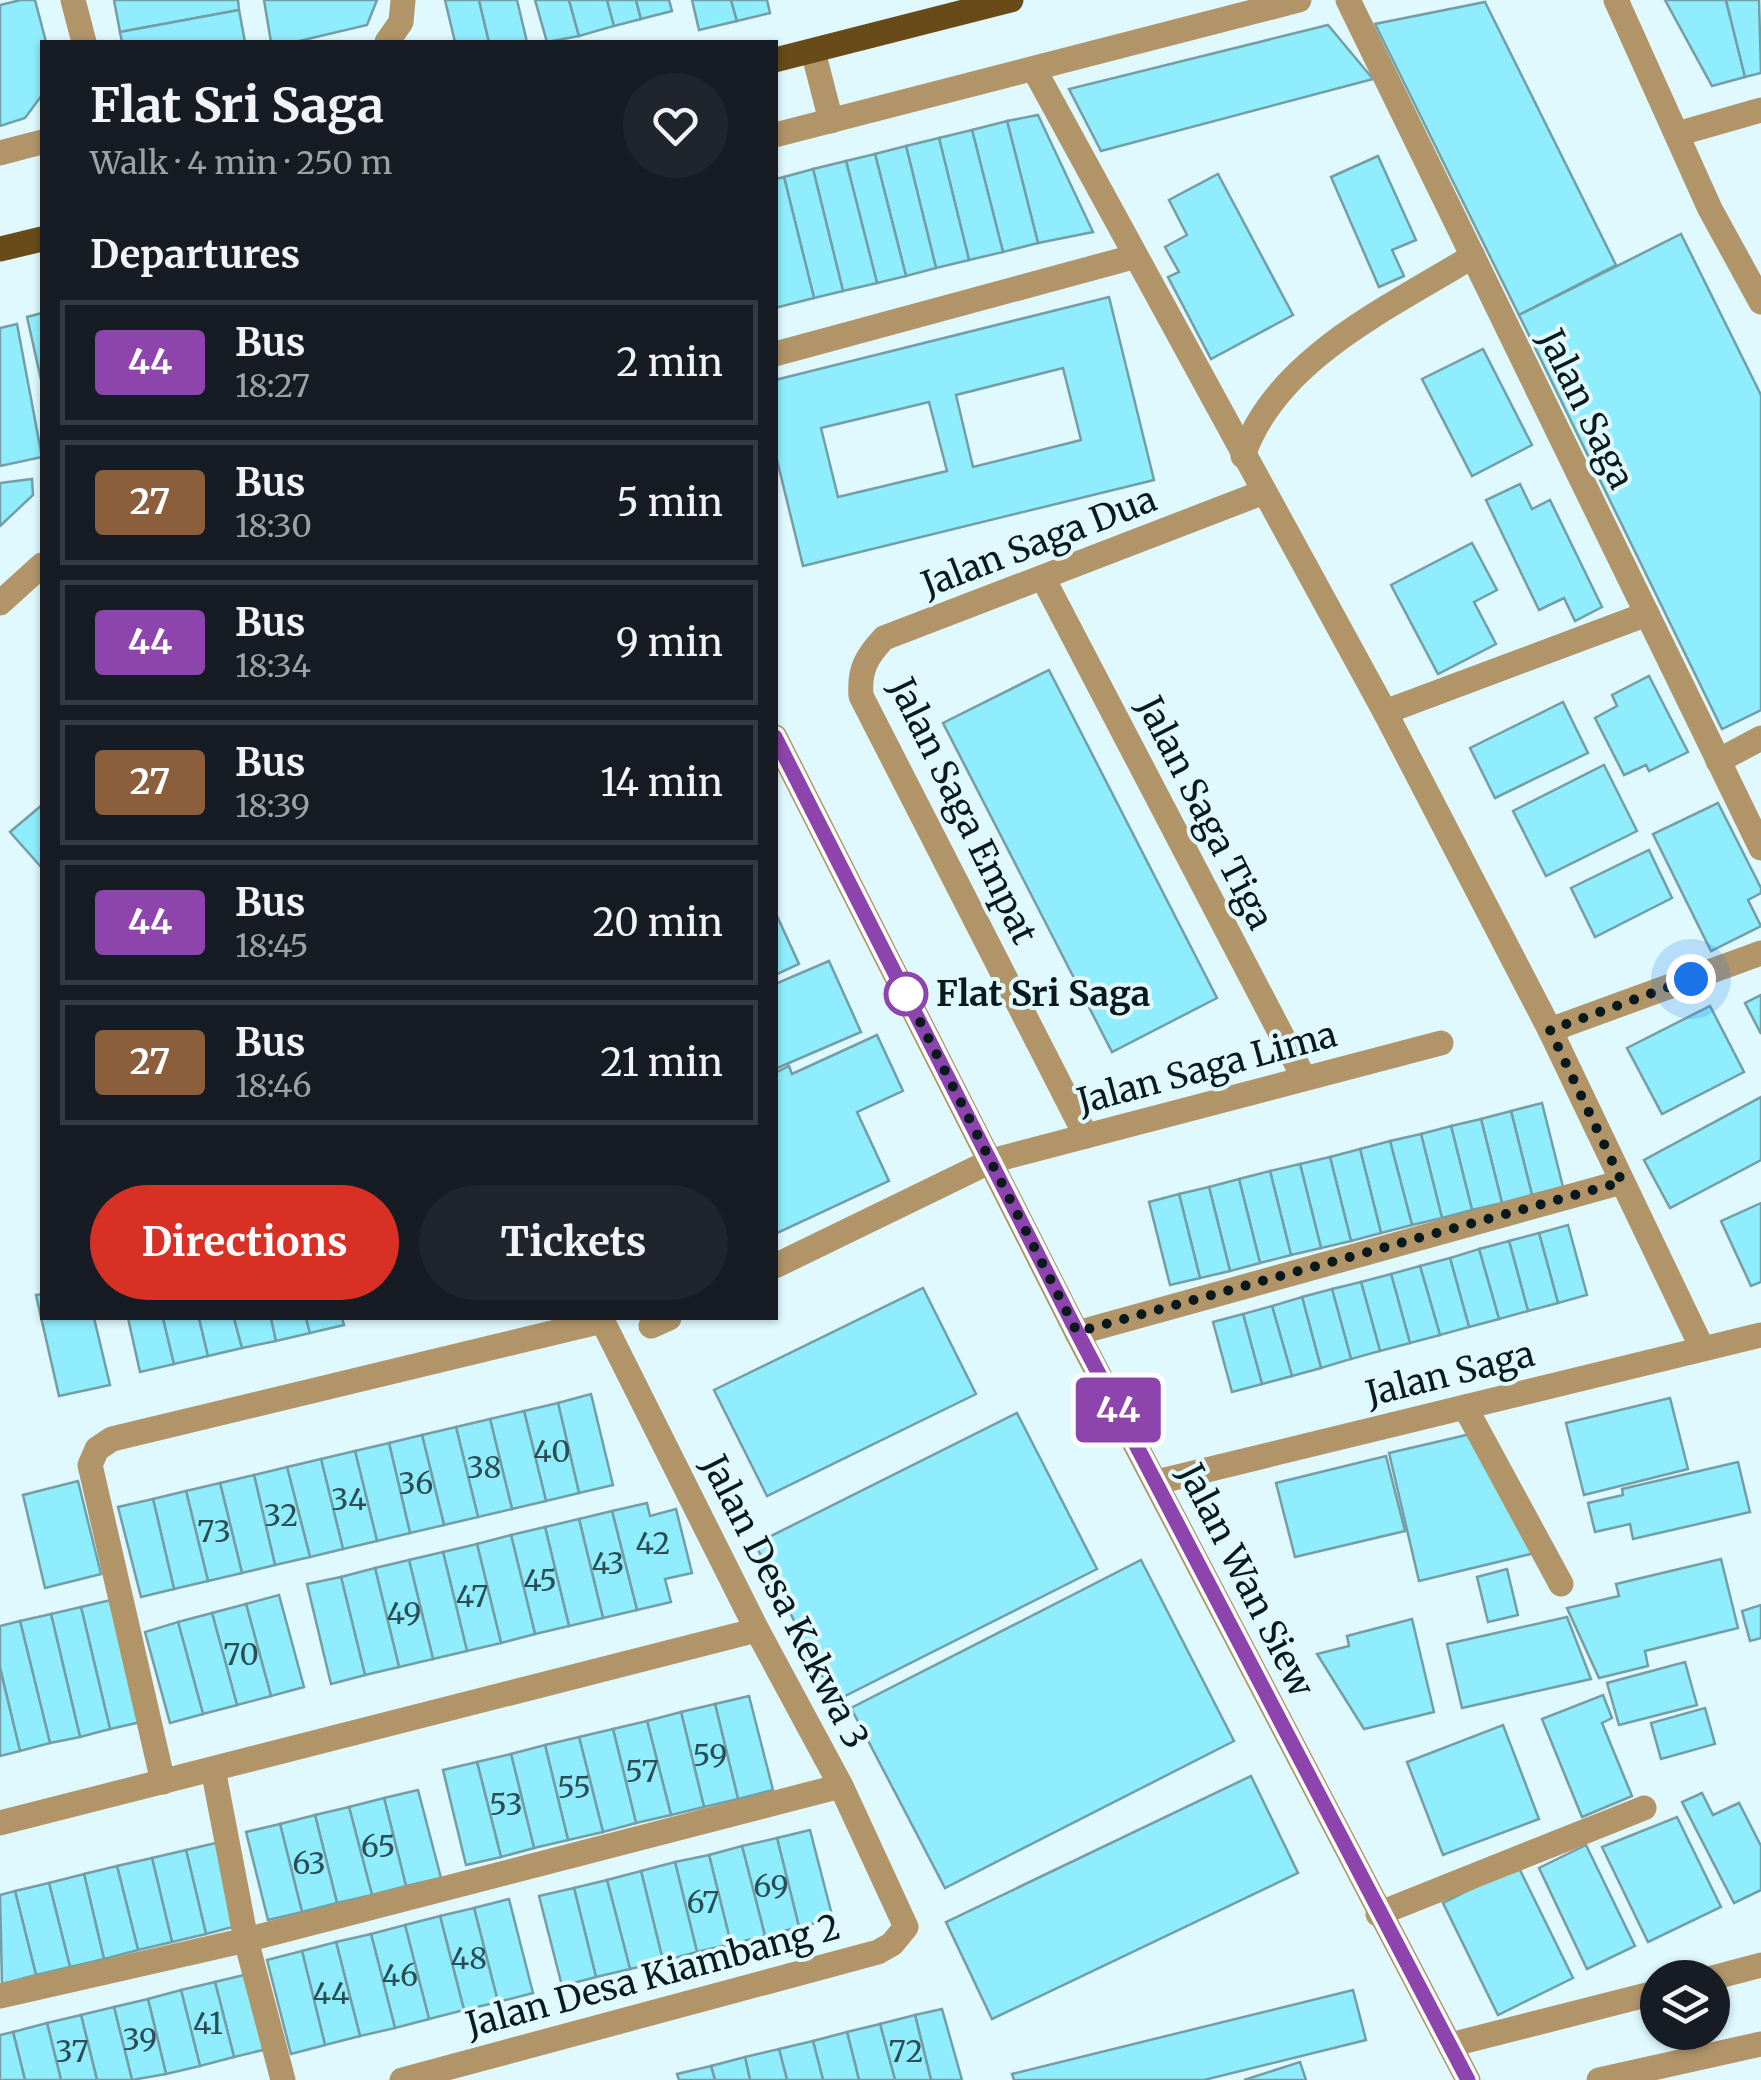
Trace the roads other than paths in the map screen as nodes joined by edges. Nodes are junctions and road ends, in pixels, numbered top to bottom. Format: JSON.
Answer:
{"nodes":[{"id":1,"x":73,"y":0,"type":"edge"},
{"id":2,"x":1011,"y":0,"type":"edge"},
{"id":3,"x":1299,"y":0,"type":"edge"},
{"id":4,"x":1348,"y":0,"type":"edge"},
{"id":5,"x":1616,"y":0,"type":"edge"},
{"id":6,"x":404,"y":3,"type":"edge"},
{"id":7,"x":83,"y":40,"type":"edge"},
{"id":8,"x":389,"y":40,"type":"edge"},
{"id":9,"x":813,"y":51,"type":"junction"},
{"id":10,"x":778,"y":59,"type":"edge"},
{"id":11,"x":1034,"y":71,"type":"junction"},
{"id":12,"x":1761,"y":110,"type":"edge"},
{"id":13,"x":831,"y":121,"type":"junction"},
{"id":14,"x":1677,"y":134,"type":"junction"},
{"id":15,"x":778,"y":135,"type":"edge"},
{"id":16,"x":40,"y":143,"type":"edge"},
{"id":17,"x":0,"y":153,"type":"edge"},
{"id":18,"x":40,"y":239,"type":"edge"},
{"id":19,"x":0,"y":249,"type":"edge"},
{"id":20,"x":1472,"y":256,"type":"junction"},
{"id":21,"x":1133,"y":257,"type":"junction"},
{"id":22,"x":1761,"y":302,"type":"edge"},
{"id":23,"x":778,"y":353,"type":"edge"},
{"id":24,"x":1243,"y":456,"type":"junction"},
{"id":25,"x":1264,"y":492,"type":"junction"},
{"id":26,"x":40,"y":566,"type":"edge"},
{"id":27,"x":1044,"y":580,"type":"junction"},
{"id":28,"x":0,"y":603,"type":"edge"},
{"id":29,"x":1647,"y":614,"type":"junction"},
{"id":30,"x":860,"y":678,"type":"joint"},
{"id":31,"x":1385,"y":712,"type":"junction"},
{"id":32,"x":1761,"y":738,"type":"edge"},
{"id":33,"x":778,"y":743,"type":"edge"},
{"id":34,"x":1718,"y":761,"type":"junction"},
{"id":35,"x":1761,"y":848,"type":"edge"},
{"id":36,"x":1761,"y":953,"type":"edge"},
{"id":37,"x":1550,"y":1030,"type":"junction"},
{"id":38,"x":1441,"y":1043,"type":"dead end"},
{"id":39,"x":1304,"y":1078,"type":"junction"},
{"id":40,"x":1086,"y":1136,"type":"junction"},
{"id":41,"x":990,"y":1161,"type":"junction"},
{"id":42,"x":1622,"y":1182,"type":"junction"},
{"id":43,"x":778,"y":1265,"type":"edge"},
{"id":44,"x":597,"y":1320,"type":"edge"},
{"id":45,"x":602,"y":1320,"type":"edge"},
{"id":46,"x":1077,"y":1332,"type":"junction"},
{"id":47,"x":1761,"y":1334,"type":"edge"},
{"id":48,"x":1702,"y":1348,"type":"junction"},
{"id":49,"x":1464,"y":1407,"type":"junction"},
{"id":50,"x":1156,"y":1482,"type":"junction"},
{"id":51,"x":1561,"y":1584,"type":"dead end"},
{"id":52,"x":757,"y":1630,"type":"junction"},
{"id":53,"x":212,"y":1770,"type":"junction"},
{"id":54,"x":164,"y":1782,"type":"junction"},
{"id":55,"x":841,"y":1786,"type":"junction"},
{"id":56,"x":1644,"y":1808,"type":"dead end"},
{"id":57,"x":0,"y":1823,"type":"edge"},
{"id":58,"x":1378,"y":1914,"type":"junction"},
{"id":59,"x":906,"y":1920,"type":"joint"},
{"id":60,"x":246,"y":1940,"type":"junction"},
{"id":61,"x":1761,"y":1966,"type":"edge"},
{"id":62,"x":1730,"y":1974,"type":"edge"},
{"id":63,"x":0,"y":1996,"type":"edge"},
{"id":64,"x":1640,"y":1996,"type":"edge"},
{"id":65,"x":1450,"y":2044,"type":"junction"},
{"id":66,"x":1761,"y":2044,"type":"edge"},
{"id":67,"x":283,"y":2080,"type":"edge"},
{"id":68,"x":402,"y":2080,"type":"edge"},
{"id":69,"x":1468,"y":2080,"type":"edge"},
{"id":70,"x":1598,"y":2080,"type":"edge"}],
"edges":[{"from":1,"to":7,"type":"street"},
{"from":2,"to":9,"type":"main road"},
{"from":3,"to":11,"type":"street"},
{"from":4,"to":20,"type":"street","name":"Jalan Saga"},
{"from":5,"to":14,"type":"street"},
{"from":6,"to":8,"type":"street"},
{"from":9,"to":10,"type":"main road"},
{"from":9,"to":13,"type":"street"},
{"from":11,"to":13,"type":"street"},
{"from":11,"to":21,"type":"street"},
{"from":12,"to":14,"type":"street"},
{"from":13,"to":15,"type":"street"},
{"from":14,"to":22,"type":"street"},
{"from":16,"to":17,"type":"street"},
{"from":18,"to":19,"type":"main road"},
{"from":20,"to":24,"type":"street"},
{"from":20,"to":29,"type":"street","name":"Jalan Saga"},
{"from":21,"to":23,"type":"street"},
{"from":21,"to":24,"type":"street"},
{"from":24,"to":25,"type":"street"},
{"from":25,"to":27,"type":"street","name":"Jalan Saga Dua"},
{"from":25,"to":31,"type":"street"},
{"from":26,"to":28,"type":"street"},
{"from":27,"to":30,"type":"street","name":"Jalan Saga Dua"},
{"from":27,"to":39,"type":"street","name":"Jalan Saga Tiga"},
{"from":29,"to":31,"type":"street"},
{"from":29,"to":34,"type":"street","name":"Jalan Saga"},
{"from":30,"to":40,"type":"street","name":"Jalan Saga Empat"},
{"from":31,"to":37,"type":"street"},
{"from":32,"to":34,"type":"street"},
{"from":33,"to":41,"type":"street","name":"Jalan Wan Siew"},
{"from":34,"to":35,"type":"street","name":"Jalan Saga"},
{"from":36,"to":37,"type":"street"},
{"from":37,"to":42,"type":"street"},
{"from":38,"to":39,"type":"street","name":"Jalan Saga Lima"},
{"from":39,"to":40,"type":"street","name":"Jalan Saga Lima"},
{"from":40,"to":41,"type":"street","name":"Jalan Saga Lima"},
{"from":41,"to":43,"type":"street","name":"Jalan Saga Lima"},
{"from":41,"to":46,"type":"street","name":"Jalan Wan Siew"},
{"from":42,"to":46,"type":"street"},
{"from":42,"to":48,"type":"street"},
{"from":44,"to":54,"type":"street"},
{"from":45,"to":52,"type":"street","name":"Jalan Desa Kekwa 3"},
{"from":46,"to":50,"type":"street","name":"Jalan Wan Siew"},
{"from":47,"to":48,"type":"street","name":"Jalan Saga"},
{"from":48,"to":49,"type":"street","name":"Jalan Saga"},
{"from":49,"to":50,"type":"street","name":"Jalan Saga"},
{"from":49,"to":51,"type":"street"},
{"from":50,"to":58,"type":"street","name":"Jalan Wan Siew"},
{"from":52,"to":53,"type":"street"},
{"from":52,"to":55,"type":"street","name":"Jalan Desa Kekwa 3"},
{"from":53,"to":54,"type":"street"},
{"from":53,"to":60,"type":"street"},
{"from":54,"to":57,"type":"street"},
{"from":55,"to":59,"type":"street","name":"Jalan Desa Kekwa 3"},
{"from":55,"to":60,"type":"street"},
{"from":56,"to":58,"type":"street"},
{"from":58,"to":65,"type":"street","name":"Jalan Wan Siew"},
{"from":59,"to":68,"type":"street","name":"Jalan Desa Kiambang 2"},
{"from":60,"to":63,"type":"street"},
{"from":60,"to":67,"type":"street"},
{"from":61,"to":62,"type":"street"},
{"from":64,"to":65,"type":"street"},
{"from":65,"to":69,"type":"street","name":"Jalan Wan Siew"},
{"from":66,"to":70,"type":"street"}]}
